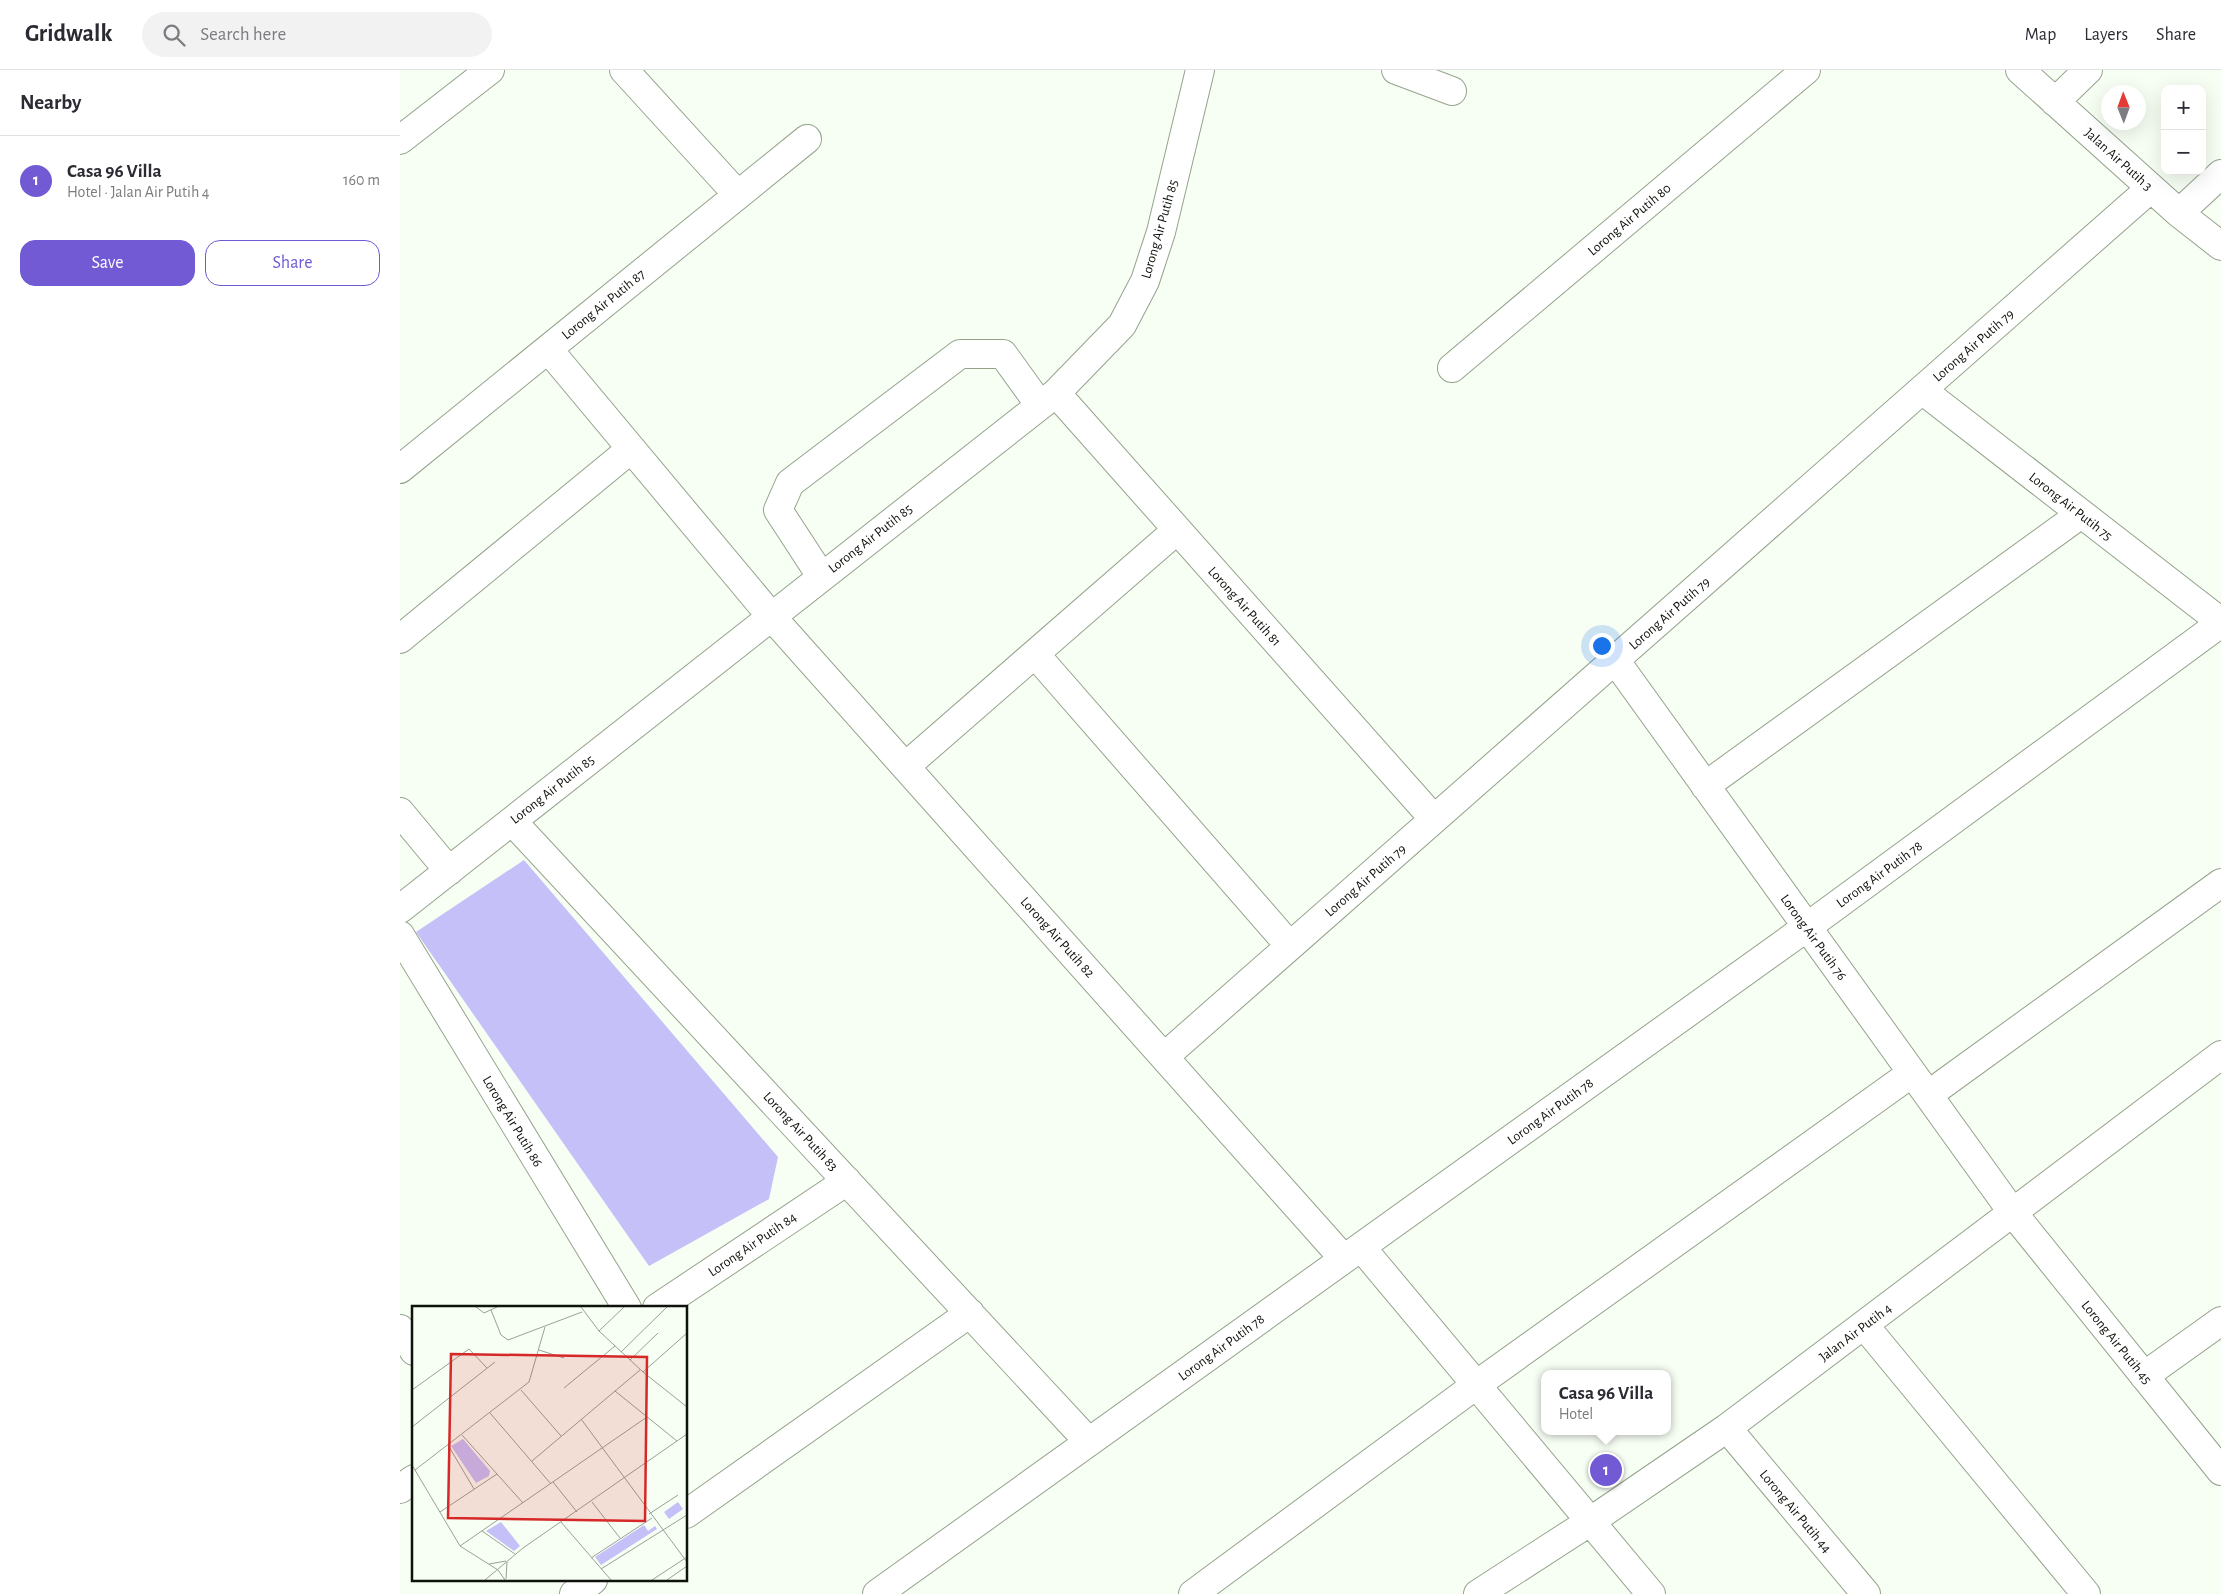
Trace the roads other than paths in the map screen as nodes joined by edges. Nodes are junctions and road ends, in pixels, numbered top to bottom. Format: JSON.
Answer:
{"nodes":[{"id":1,"x":490,"y":70,"type":"edge"},
{"id":2,"x":624,"y":70,"type":"edge"},
{"id":3,"x":1200,"y":70,"type":"edge"},
{"id":4,"x":1396,"y":70,"type":"edge"},
{"id":5,"x":1806,"y":70,"type":"edge"},
{"id":6,"x":2020,"y":70,"type":"edge"},
{"id":7,"x":2088,"y":70,"type":"edge"},
{"id":8,"x":1452,"y":91,"type":"dead end"},
{"id":9,"x":2055,"y":102,"type":"junction"},
{"id":10,"x":807,"y":139,"type":"dead end"},
{"id":11,"x":400,"y":140,"type":"edge"},
{"id":12,"x":2221,"y":174,"type":"edge"},
{"id":13,"x":2151,"y":188,"type":"junction"},
{"id":14,"x":738,"y":195,"type":"junction"},
{"id":15,"x":2178,"y":213,"type":"junction"},
{"id":16,"x":2221,"y":246,"type":"edge"},
{"id":17,"x":548,"y":349,"type":"junction"},
{"id":18,"x":1452,"y":368,"type":"dead end"},
{"id":19,"x":1922,"y":390,"type":"junction"},
{"id":20,"x":1048,"y":399,"type":"junction"},
{"id":21,"x":631,"y":449,"type":"junction"},
{"id":22,"x":400,"y":469,"type":"edge"},
{"id":23,"x":2081,"y":514,"type":"junction"},
{"id":24,"x":1178,"y":530,"type":"junction"},
{"id":25,"x":821,"y":576,"type":"junction"},
{"id":26,"x":771,"y":616,"type":"junction"},
{"id":27,"x":2221,"y":623,"type":"edge"},
{"id":28,"x":400,"y":639,"type":"edge"},
{"id":29,"x":1035,"y":654,"type":"junction"},
{"id":30,"x":1615,"y":660,"type":"junction"},
{"id":31,"x":906,"y":766,"type":"junction"},
{"id":32,"x":1705,"y":786,"type":"junction"},
{"id":33,"x":400,"y":812,"type":"edge"},
{"id":34,"x":1434,"y":819,"type":"junction"},
{"id":35,"x":512,"y":821,"type":"junction"},
{"id":36,"x":449,"y":871,"type":"junction"},
{"id":37,"x":2221,"y":883,"type":"edge"},
{"id":38,"x":400,"y":909,"type":"edge"},
{"id":39,"x":1807,"y":927,"type":"junction"},
{"id":40,"x":400,"y":935,"type":"edge"},
{"id":41,"x":1290,"y":946,"type":"junction"},
{"id":42,"x":2221,"y":1056,"type":"edge"},
{"id":43,"x":1164,"y":1057,"type":"junction"},
{"id":44,"x":1912,"y":1073,"type":"junction"},
{"id":45,"x":1928,"y":1096,"type":"junction"},
{"id":46,"x":847,"y":1181,"type":"junction"},
{"id":47,"x":2013,"y":1213,"type":"junction"},
{"id":48,"x":1353,"y":1253,"type":"junction"},
{"id":49,"x":626,"y":1306,"type":"edge"},
{"id":50,"x":660,"y":1306,"type":"edge"},
{"id":51,"x":970,"y":1313,"type":"junction"},
{"id":52,"x":2221,"y":1321,"type":"edge"},
{"id":53,"x":1864,"y":1325,"type":"junction"},
{"id":54,"x":400,"y":1329,"type":"edge"},
{"id":55,"x":412,"y":1348,"type":"edge"},
{"id":56,"x":2144,"y":1376,"type":"junction"},
{"id":57,"x":1476,"y":1385,"type":"junction"},
{"id":58,"x":1727,"y":1428,"type":"junction"},
{"id":59,"x":1089,"y":1442,"type":"junction"},
{"id":60,"x":2221,"y":1471,"type":"edge"},
{"id":61,"x":412,"y":1480,"type":"edge"},
{"id":62,"x":400,"y":1489,"type":"edge"},
{"id":63,"x":688,"y":1513,"type":"edge"},
{"id":64,"x":1591,"y":1522,"type":"junction"},
{"id":65,"x":590,"y":1582,"type":"edge"},
{"id":66,"x":886,"y":1591,"type":"edge"},
{"id":67,"x":574,"y":1594,"type":"edge"},
{"id":68,"x":1193,"y":1594,"type":"edge"},
{"id":69,"x":1478,"y":1594,"type":"edge"},
{"id":70,"x":1651,"y":1594,"type":"edge"},
{"id":71,"x":1866,"y":1594,"type":"edge"},
{"id":72,"x":2086,"y":1594,"type":"edge"}],
"edges":[{"from":1,"to":11,"type":"street"},
{"from":2,"to":14,"type":"street"},
{"from":3,"to":20,"type":"street","name":"Lorong Air Putih 85"},
{"from":4,"to":8,"type":"street"},
{"from":5,"to":18,"type":"street","name":"Lorong Air Putih 80"},
{"from":6,"to":9,"type":"street","name":"Jalan Air Putih 3"},
{"from":7,"to":9,"type":"street"},
{"from":9,"to":13,"type":"street","name":"Jalan Air Putih 3"},
{"from":10,"to":14,"type":"street","name":"Lorong Air Putih 87"},
{"from":12,"to":15,"type":"street"},
{"from":13,"to":15,"type":"street","name":"Jalan Air Putih 3"},
{"from":13,"to":19,"type":"street","name":"Lorong Air Putih 79"},
{"from":14,"to":17,"type":"street","name":"Lorong Air Putih 87"},
{"from":15,"to":16,"type":"street","name":"Jalan Air Putih 3"},
{"from":17,"to":21,"type":"street","name":"Lorong Air Putih 82"},
{"from":17,"to":22,"type":"street","name":"Lorong Air Putih 87"},
{"from":19,"to":23,"type":"street","name":"Lorong Air Putih 75"},
{"from":19,"to":30,"type":"street","name":"Lorong Air Putih 79"},
{"from":20,"to":24,"type":"street","name":"Lorong Air Putih 81"},
{"from":20,"to":25,"type":"street","name":"Lorong Air Putih 85"},
{"from":20,"to":25,"type":"street","name":"Lorong Air Putih 81"},
{"from":21,"to":26,"type":"street","name":"Lorong Air Putih 82"},
{"from":21,"to":28,"type":"street"},
{"from":23,"to":27,"type":"street","name":"Lorong Air Putih 75"},
{"from":23,"to":32,"type":"street"},
{"from":24,"to":29,"type":"street"},
{"from":24,"to":34,"type":"street","name":"Lorong Air Putih 81"},
{"from":25,"to":26,"type":"street","name":"Lorong Air Putih 85"},
{"from":26,"to":31,"type":"street","name":"Lorong Air Putih 82"},
{"from":26,"to":35,"type":"street","name":"Lorong Air Putih 85"},
{"from":27,"to":39,"type":"street","name":"Lorong Air Putih 78"},
{"from":29,"to":31,"type":"street"},
{"from":29,"to":41,"type":"street"},
{"from":30,"to":32,"type":"street","name":"Lorong Air Putih 76"},
{"from":30,"to":34,"type":"street","name":"Lorong Air Putih 79"},
{"from":31,"to":43,"type":"street","name":"Lorong Air Putih 82"},
{"from":32,"to":39,"type":"street","name":"Lorong Air Putih 76"},
{"from":33,"to":36,"type":"street"},
{"from":34,"to":41,"type":"street","name":"Lorong Air Putih 79"},
{"from":35,"to":36,"type":"street","name":"Lorong Air Putih 85"},
{"from":35,"to":46,"type":"street","name":"Lorong Air Putih 83"},
{"from":36,"to":38,"type":"street","name":"Lorong Air Putih 85"},
{"from":37,"to":45,"type":"street"},
{"from":39,"to":44,"type":"street","name":"Lorong Air Putih 76"},
{"from":39,"to":48,"type":"street","name":"Lorong Air Putih 78"},
{"from":40,"to":49,"type":"street","name":"Lorong Air Putih 86"},
{"from":41,"to":43,"type":"street","name":"Lorong Air Putih 79"},
{"from":42,"to":47,"type":"street","name":"Jalan Air Putih 4"},
{"from":43,"to":48,"type":"street","name":"Lorong Air Putih 82"},
{"from":44,"to":45,"type":"street","name":"Lorong Air Putih 76"},
{"from":44,"to":57,"type":"street"},
{"from":45,"to":47,"type":"street","name":"Lorong Air Putih 76"},
{"from":46,"to":50,"type":"street","name":"Lorong Air Putih 84"},
{"from":46,"to":51,"type":"street","name":"Lorong Air Putih 83"},
{"from":47,"to":53,"type":"street","name":"Jalan Air Putih 4"},
{"from":47,"to":56,"type":"street","name":"Lorong Air Putih 45"},
{"from":48,"to":57,"type":"street","name":"Lorong Air Putih 82"},
{"from":48,"to":59,"type":"street","name":"Lorong Air Putih 78"},
{"from":51,"to":59,"type":"street","name":"Lorong Air Putih 83"},
{"from":51,"to":63,"type":"street"},
{"from":52,"to":56,"type":"street"},
{"from":53,"to":58,"type":"street","name":"Jalan Air Putih 4"},
{"from":53,"to":72,"type":"street"},
{"from":54,"to":55,"type":"street"},
{"from":56,"to":60,"type":"street","name":"Lorong Air Putih 45"},
{"from":57,"to":64,"type":"street","name":"Lorong Air Putih 82"},
{"from":57,"to":68,"type":"street"},
{"from":58,"to":64,"type":"street","name":"Jalan Air Putih 4"},
{"from":58,"to":71,"type":"street","name":"Lorong Air Putih 44"},
{"from":59,"to":66,"type":"street","name":"Lorong Air Putih 78"},
{"from":61,"to":62,"type":"street"},
{"from":64,"to":69,"type":"street","name":"Jalan Air Putih 4"},
{"from":64,"to":70,"type":"street","name":"Lorong Air Putih 82"},
{"from":65,"to":67,"type":"street"}]}
